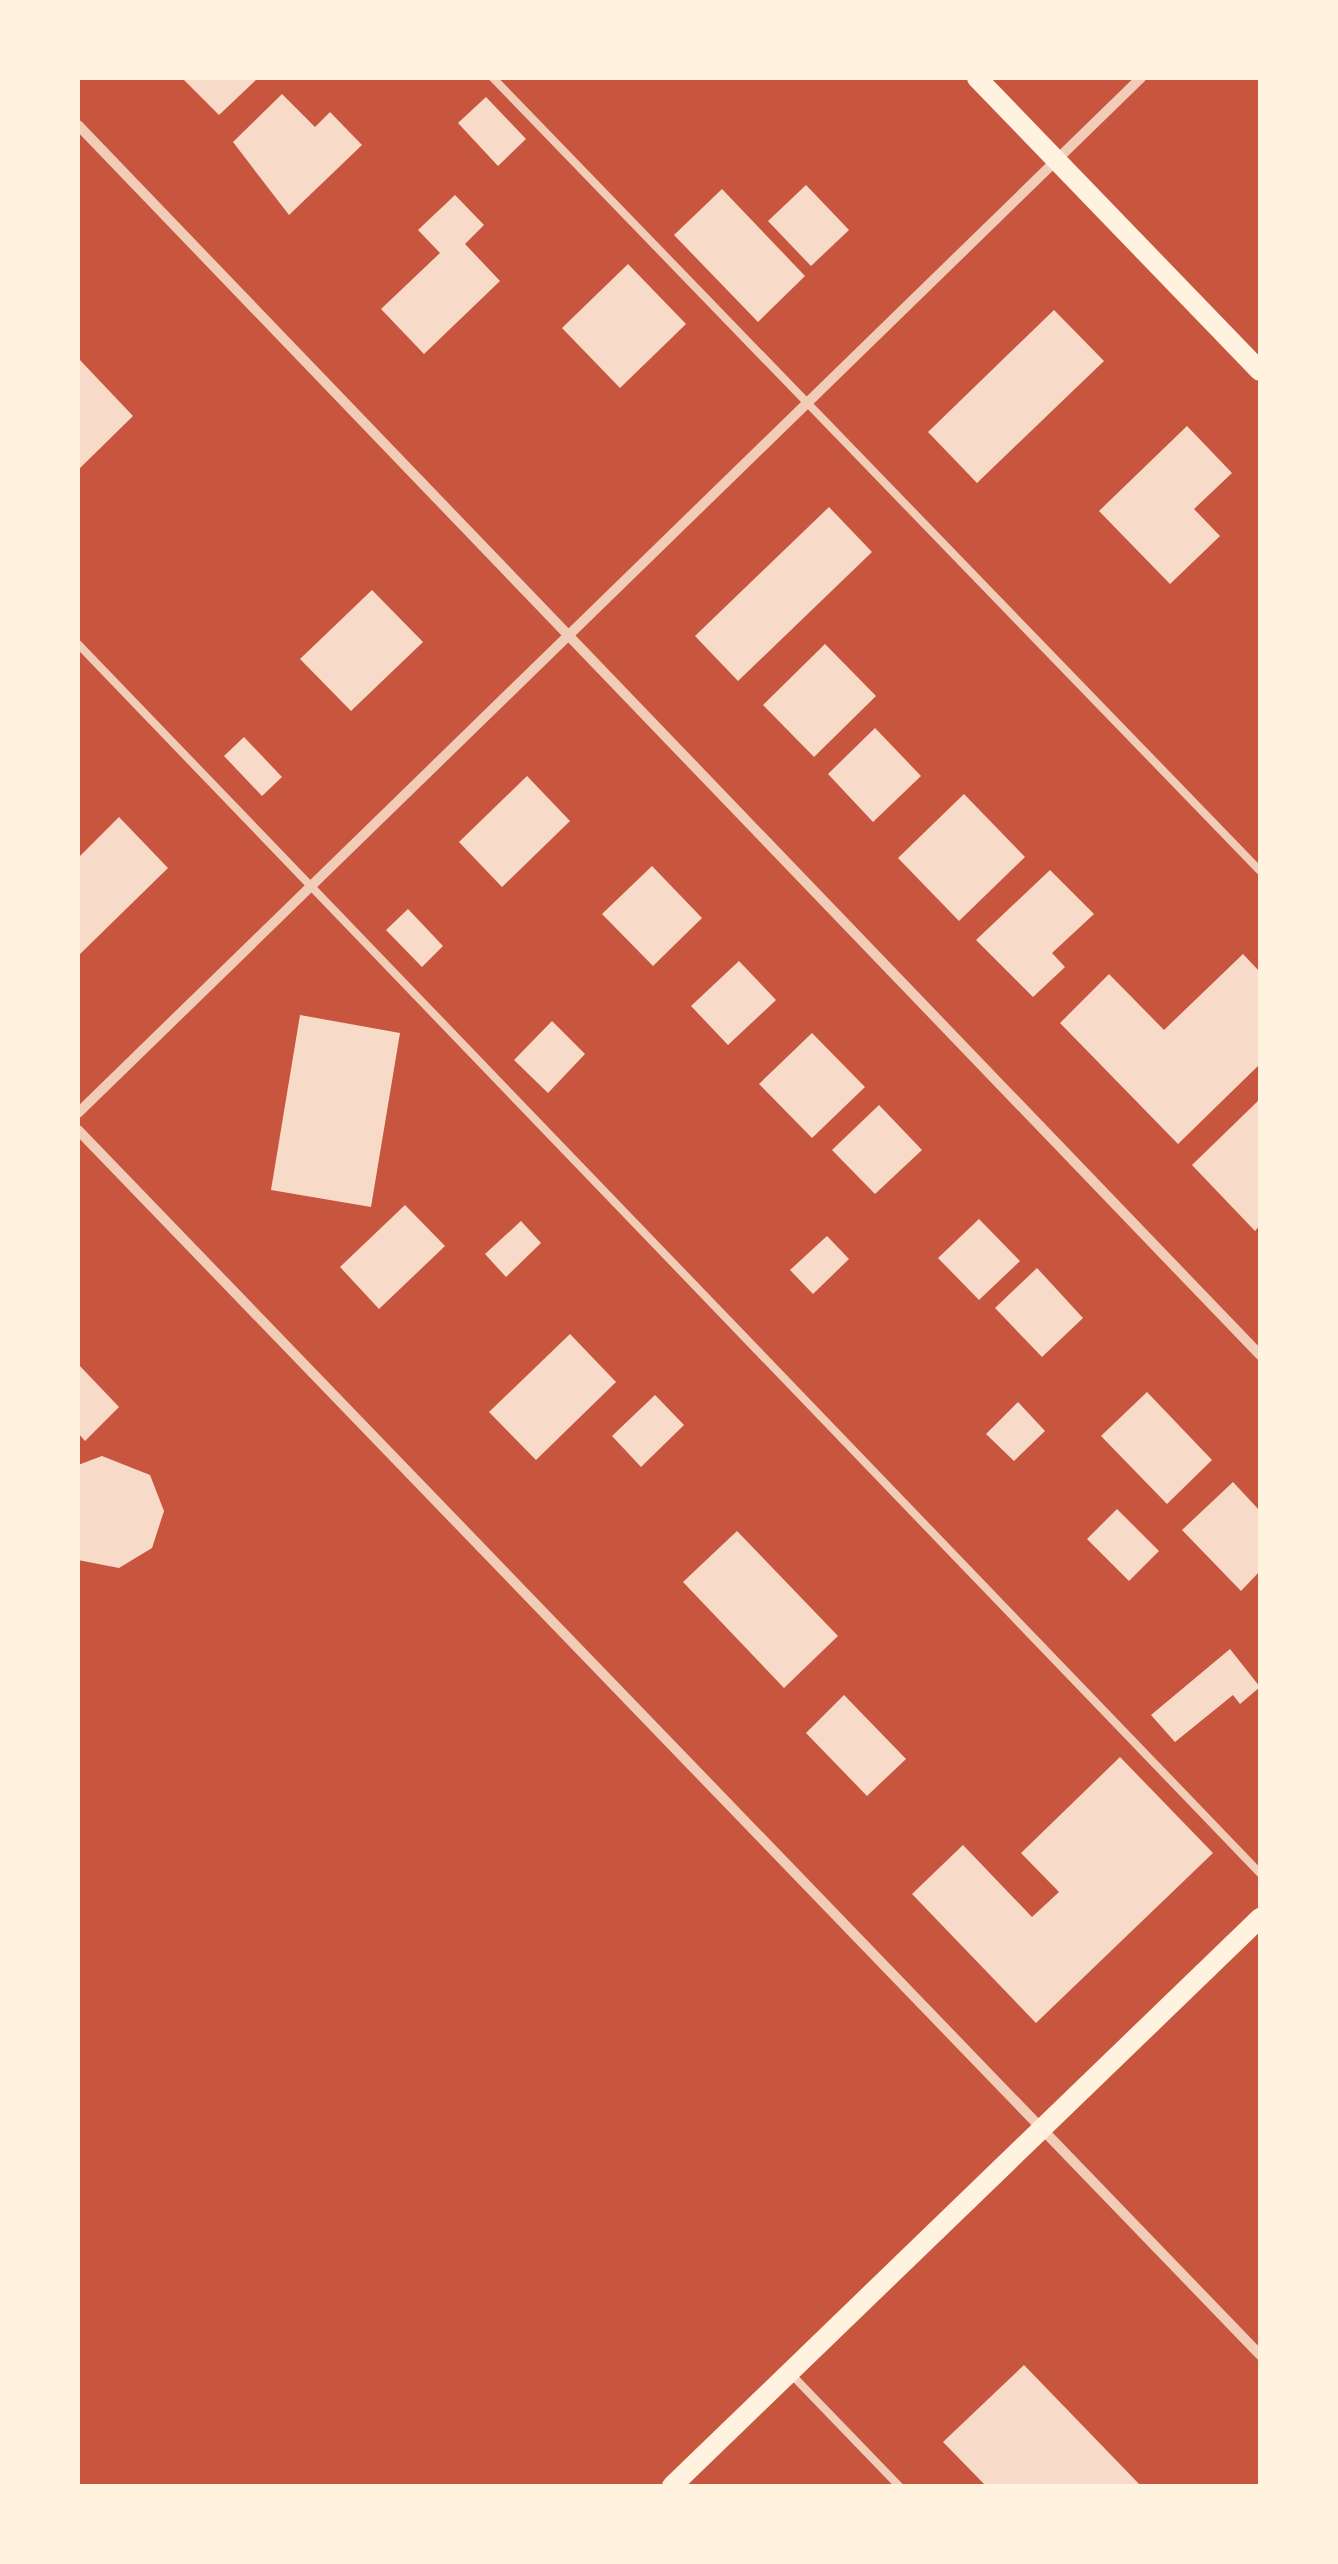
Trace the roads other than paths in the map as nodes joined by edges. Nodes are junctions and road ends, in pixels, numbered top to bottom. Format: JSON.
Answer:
{"nodes":[{"id":1,"x":492,"y":78,"type":"edge"},
{"id":2,"x":977,"y":78,"type":"edge"},
{"id":3,"x":1142,"y":78,"type":"edge"},
{"id":4,"x":78,"y":125,"type":"edge"},
{"id":5,"x":1056,"y":160,"type":"junction"},
{"id":6,"x":1260,"y":371,"type":"edge"},
{"id":7,"x":801,"y":400,"type":"junction"},
{"id":8,"x":566,"y":631,"type":"junction"},
{"id":9,"x":78,"y":644,"type":"edge"},
{"id":10,"x":1260,"y":871,"type":"edge"},
{"id":11,"x":309,"y":882,"type":"junction"},
{"id":12,"x":78,"y":1113,"type":"edge"},
{"id":13,"x":78,"y":1130,"type":"edge"},
{"id":14,"x":1260,"y":1355,"type":"edge"},
{"id":15,"x":1260,"y":1873,"type":"edge"},
{"id":16,"x":1260,"y":1918,"type":"edge"},
{"id":17,"x":1040,"y":2127,"type":"junction"},
{"id":18,"x":1260,"y":2355,"type":"edge"},
{"id":19,"x":790,"y":2373,"type":"junction"},
{"id":20,"x":672,"y":2486,"type":"edge"},
{"id":21,"x":899,"y":2486,"type":"edge"}],
"edges":[{"from":1,"to":7,"type":"lane"},
{"from":2,"to":5,"type":"main road"},
{"from":3,"to":5,"type":"street"},
{"from":4,"to":8,"type":"street"},
{"from":5,"to":6,"type":"main road"},
{"from":5,"to":7,"type":"street"},
{"from":7,"to":8,"type":"street"},
{"from":7,"to":10,"type":"lane"},
{"from":8,"to":11,"type":"street"},
{"from":8,"to":14,"type":"street"},
{"from":9,"to":11,"type":"lane"},
{"from":11,"to":12,"type":"street"},
{"from":11,"to":15,"type":"lane"},
{"from":13,"to":17,"type":"street"},
{"from":16,"to":17,"type":"main road"},
{"from":17,"to":18,"type":"street"},
{"from":17,"to":19,"type":"main road"},
{"from":19,"to":20,"type":"main road"},
{"from":19,"to":21,"type":"lane"}]}
